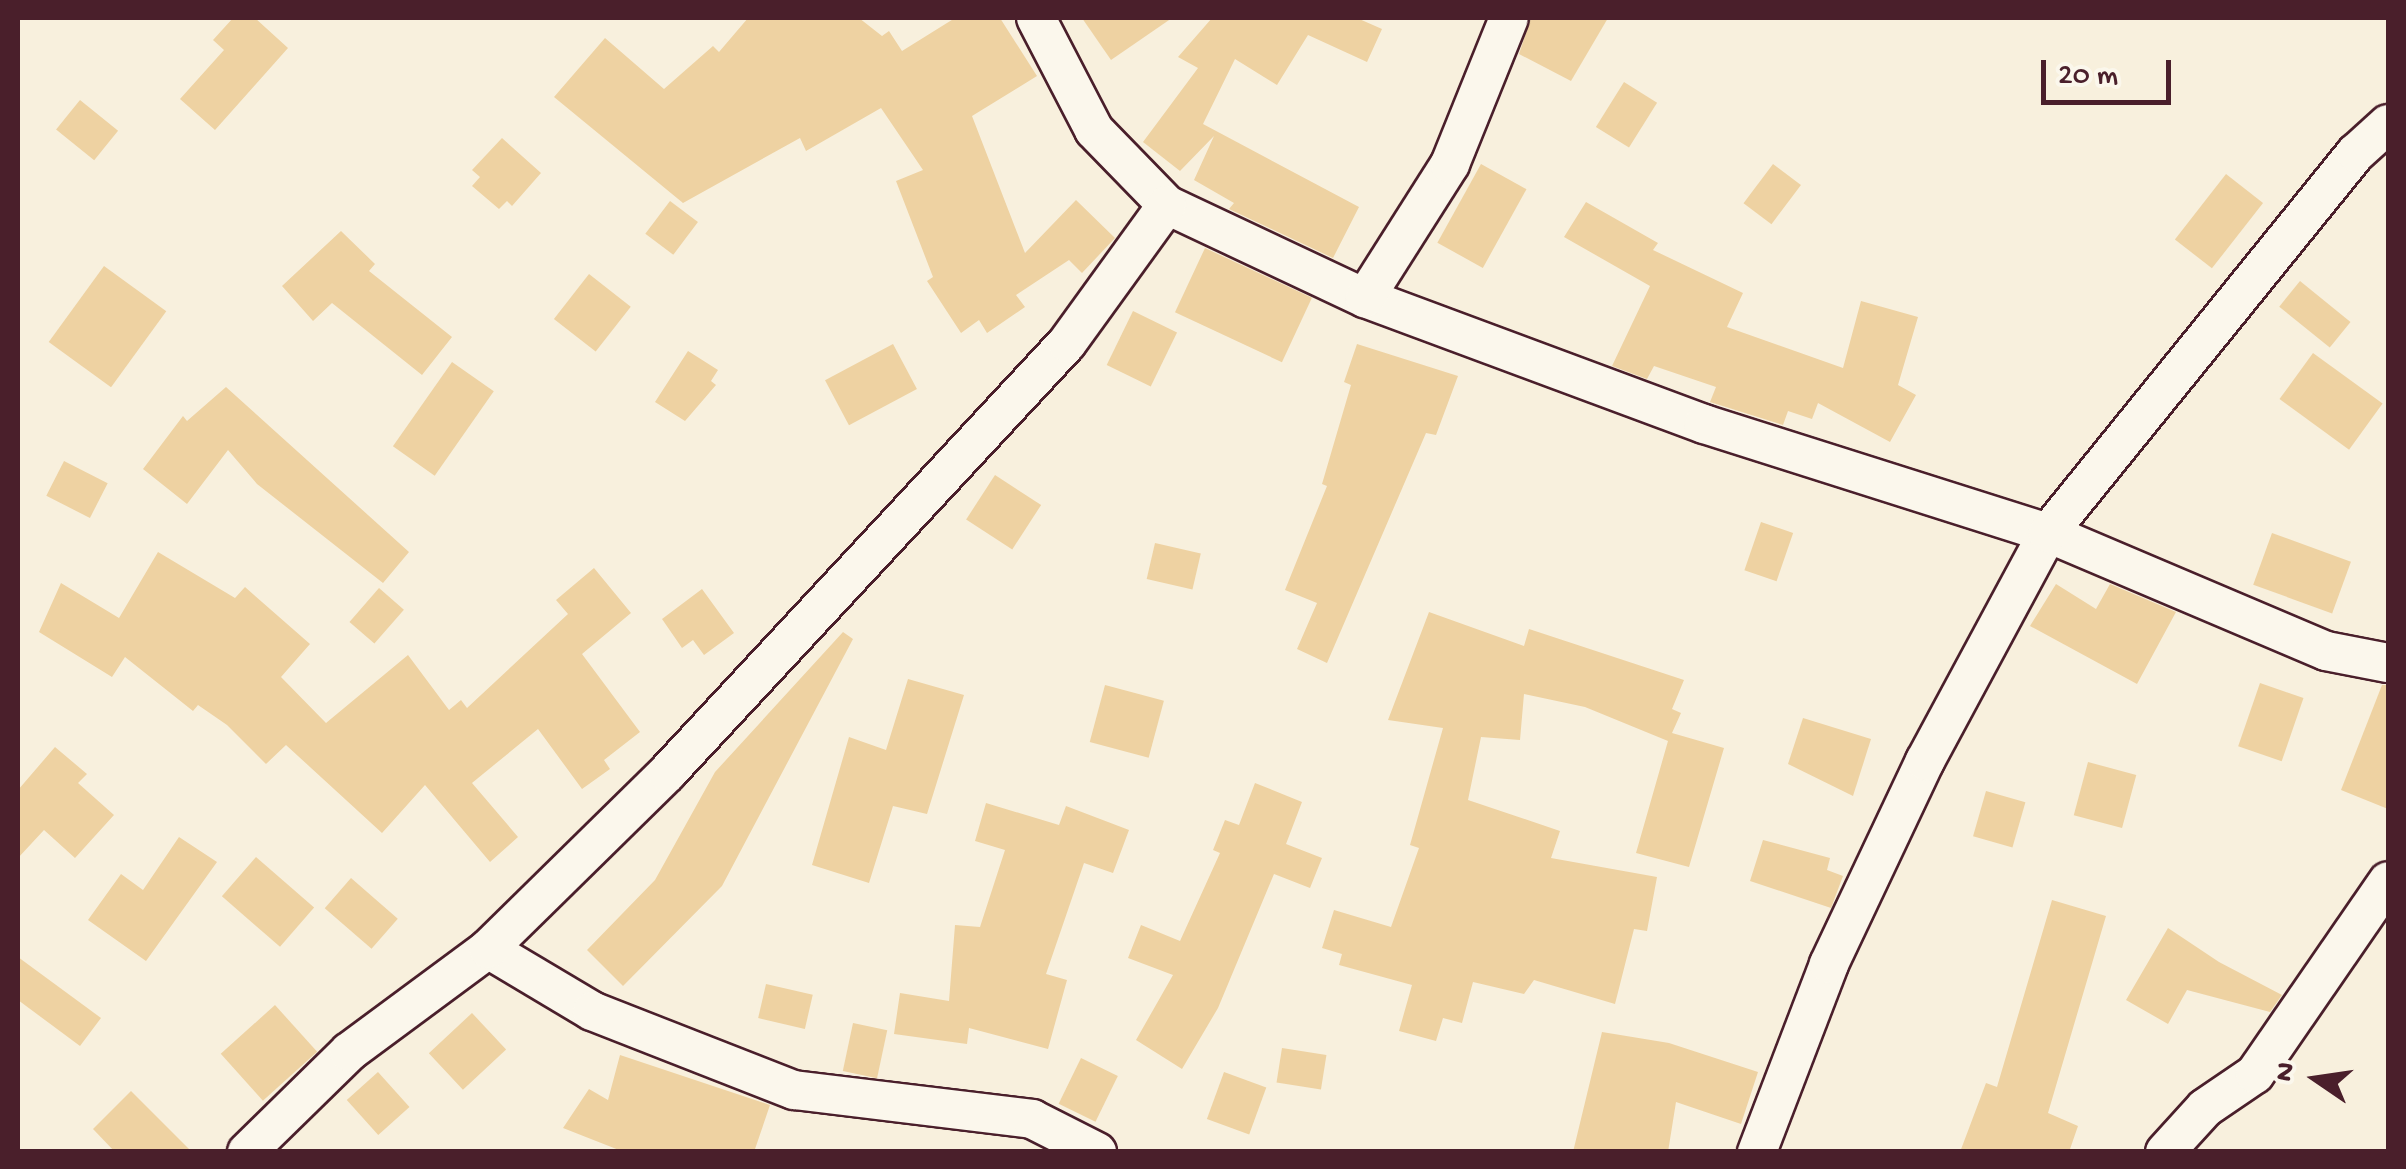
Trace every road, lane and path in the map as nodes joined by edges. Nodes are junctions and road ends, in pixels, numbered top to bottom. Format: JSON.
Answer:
{"nodes":[{"id":1,"x":1036,"y":18,"type":"edge"},
{"id":2,"x":1509,"y":18,"type":"edge"},
{"id":3,"x":2388,"y":124,"type":"edge"},
{"id":4,"x":1166,"y":205,"type":"junction"},
{"id":5,"x":1366,"y":298,"type":"junction"},
{"id":6,"x":2048,"y":532,"type":"junction"},
{"id":7,"x":2388,"y":663,"type":"edge"},
{"id":8,"x":2388,"y":881,"type":"edge"},
{"id":9,"x":488,"y":949,"type":"junction"},
{"id":10,"x":1764,"y":1149,"type":"edge"},
{"id":11,"x":247,"y":1152,"type":"edge"},
{"id":12,"x":1096,"y":1152,"type":"edge"},
{"id":13,"x":2165,"y":1152,"type":"edge"}],
"edges":[{"from":1,"to":4,"type":"street"},
{"from":2,"to":5,"type":"street"},
{"from":3,"to":6,"type":"street"},
{"from":4,"to":5,"type":"street"},
{"from":4,"to":9,"type":"street"},
{"from":5,"to":6,"type":"street"},
{"from":6,"to":7,"type":"street"},
{"from":6,"to":10,"type":"street"},
{"from":8,"to":13,"type":"street"},
{"from":9,"to":11,"type":"street"},
{"from":9,"to":12,"type":"street"}]}
